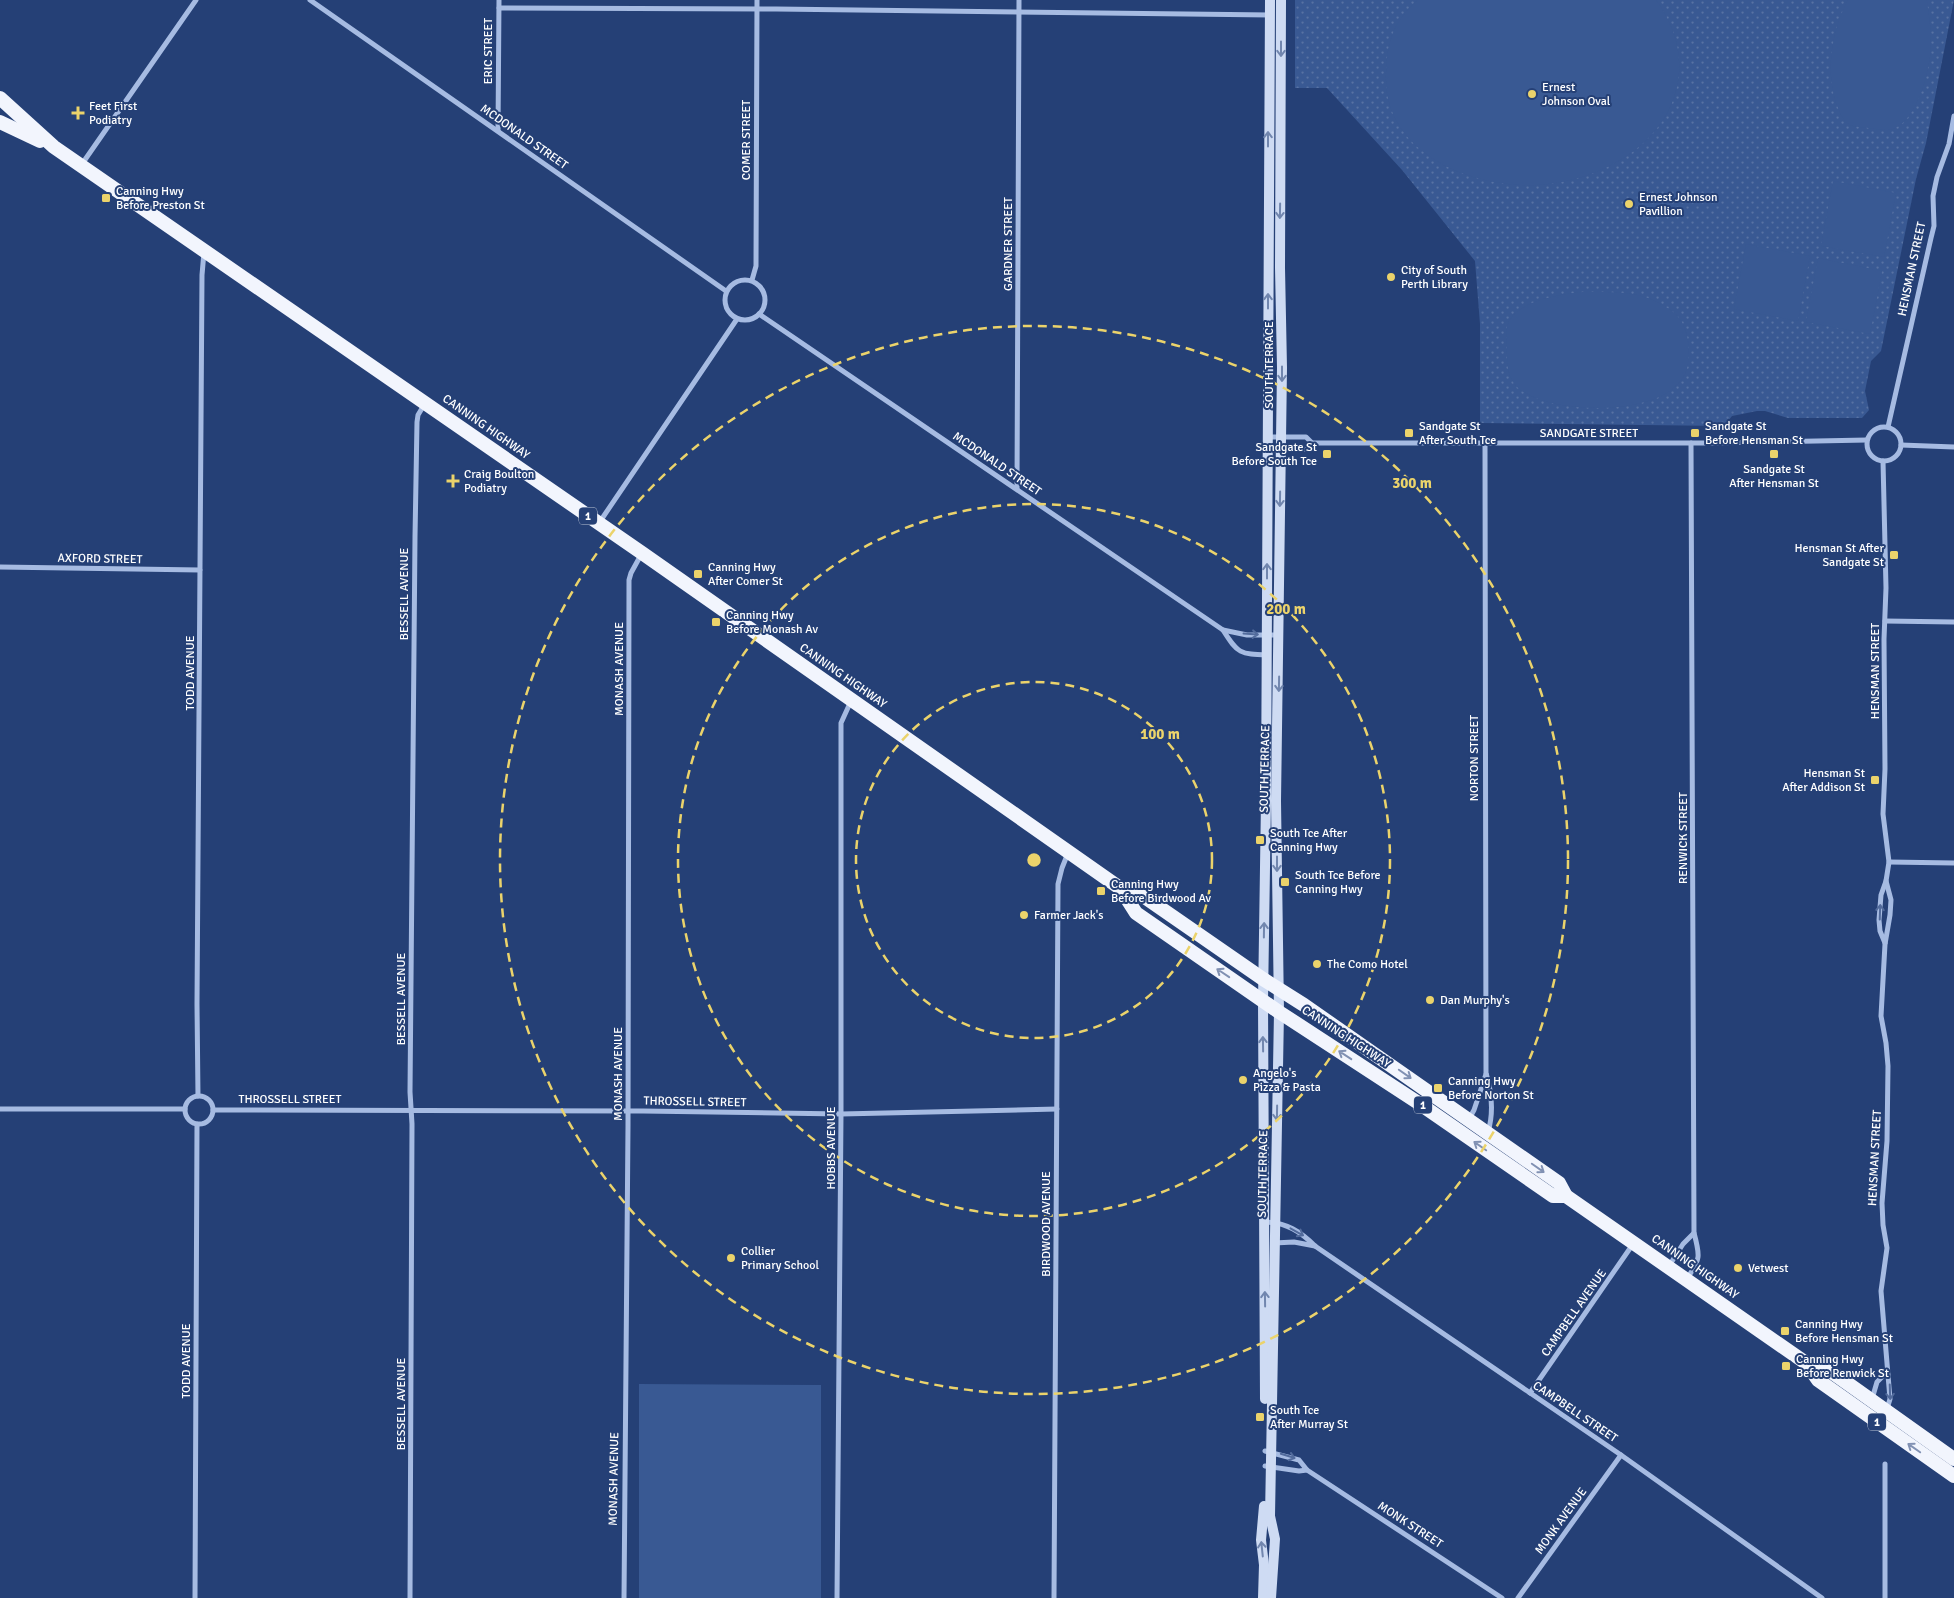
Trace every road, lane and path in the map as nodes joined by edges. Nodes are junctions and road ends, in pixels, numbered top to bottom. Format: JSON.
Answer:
{"nodes":[{"id":1,"x":196,"y":0,"type":"edge"},
{"id":2,"x":310,"y":0,"type":"edge"},
{"id":3,"x":499,"y":0,"type":"edge"},
{"id":4,"x":757,"y":0,"type":"edge"},
{"id":5,"x":1019,"y":0,"type":"edge"},
{"id":6,"x":1270,"y":0,"type":"edge"},
{"id":7,"x":1281,"y":0,"type":"edge"},
{"id":8,"x":499,"y":8,"type":"junction"},
{"id":9,"x":757,"y":9,"type":"junction"},
{"id":10,"x":1019,"y":12,"type":"junction"},
{"id":11,"x":1270,"y":15,"type":"junction"},
{"id":12,"x":1281,"y":16,"type":"junction"},
{"id":13,"x":0,"y":98,"type":"edge"},
{"id":14,"x":1954,"y":116,"type":"edge"},
{"id":15,"x":0,"y":122,"type":"edge"},
{"id":16,"x":498,"y":131,"type":"junction"},
{"id":17,"x":54,"y":147,"type":"junction"},
{"id":18,"x":81,"y":166,"type":"junction"},
{"id":19,"x":204,"y":250,"type":"junction"},
{"id":20,"x":752,"y":280,"type":"junction"},
{"id":21,"x":726,"y":292,"type":"junction"},
{"id":22,"x":759,"y":314,"type":"junction"},
{"id":23,"x":738,"y":319,"type":"junction"},
{"id":24,"x":426,"y":403,"type":"junction"},
{"id":25,"x":1888,"y":427,"type":"junction"},
{"id":26,"x":1268,"y":438,"type":"junction"},
{"id":27,"x":1281,"y":438,"type":"junction"},
{"id":28,"x":1867,"y":440,"type":"junction"},
{"id":29,"x":1312,"y":443,"type":"junction"},
{"id":30,"x":1485,"y":443,"type":"junction"},
{"id":31,"x":1692,"y":443,"type":"junction"},
{"id":32,"x":1901,"y":445,"type":"junction"},
{"id":33,"x":1954,"y":447,"type":"edge"},
{"id":34,"x":1268,"y":450,"type":"junction"},
{"id":35,"x":1281,"y":450,"type":"junction"},
{"id":36,"x":1883,"y":461,"type":"junction"},
{"id":37,"x":1017,"y":489,"type":"junction"},
{"id":38,"x":599,"y":524,"type":"junction"},
{"id":39,"x":642,"y":553,"type":"junction"},
{"id":40,"x":0,"y":567,"type":"edge"},
{"id":41,"x":200,"y":570,"type":"junction"},
{"id":42,"x":1885,"y":621,"type":"junction"},
{"id":43,"x":1954,"y":622,"type":"edge"},
{"id":44,"x":1223,"y":630,"type":"junction"},
{"id":45,"x":1266,"y":635,"type":"junction"},
{"id":46,"x":1279,"y":635,"type":"junction"},
{"id":47,"x":1266,"y":655,"type":"junction"},
{"id":48,"x":1280,"y":655,"type":"junction"},
{"id":49,"x":852,"y":700,"type":"junction"},
{"id":50,"x":1068,"y":852,"type":"junction"},
{"id":51,"x":1888,"y":862,"type":"junction"},
{"id":52,"x":1954,"y":863,"type":"edge"},
{"id":53,"x":1886,"y":881,"type":"junction"},
{"id":54,"x":1120,"y":888,"type":"junction"},
{"id":55,"x":1885,"y":944,"type":"junction"},
{"id":56,"x":1263,"y":979,"type":"junction"},
{"id":57,"x":1278,"y":988,"type":"junction"},
{"id":58,"x":1263,"y":1001,"type":"junction"},
{"id":59,"x":1278,"y":1012,"type":"junction"},
{"id":60,"x":1486,"y":1073,"type":"junction"},
{"id":61,"x":198,"y":1096,"type":"junction"},
{"id":62,"x":0,"y":1109,"type":"edge"},
{"id":63,"x":184,"y":1109,"type":"junction"},
{"id":64,"x":411,"y":1109,"type":"junction"},
{"id":65,"x":1057,"y":1109,"type":"junction"},
{"id":66,"x":213,"y":1110,"type":"junction"},
{"id":67,"x":628,"y":1111,"type":"junction"},
{"id":68,"x":841,"y":1114,"type":"junction"},
{"id":69,"x":1468,"y":1120,"type":"junction"},
{"id":70,"x":197,"y":1124,"type":"junction"},
{"id":71,"x":1488,"y":1133,"type":"junction"},
{"id":72,"x":1566,"y":1196,"type":"junction"},
{"id":73,"x":1270,"y":1222,"type":"junction"},
{"id":74,"x":1694,"y":1233,"type":"junction"},
{"id":75,"x":1270,"y":1242,"type":"junction"},
{"id":76,"x":1634,"y":1243,"type":"junction"},
{"id":77,"x":1315,"y":1246,"type":"junction"},
{"id":78,"x":1669,"y":1268,"type":"junction"},
{"id":79,"x":1686,"y":1280,"type":"junction"},
{"id":80,"x":1806,"y":1363,"type":"junction"},
{"id":81,"x":1887,"y":1372,"type":"junction"},
{"id":82,"x":1530,"y":1393,"type":"junction"},
{"id":83,"x":1871,"y":1402,"type":"junction"},
{"id":84,"x":1887,"y":1412,"type":"junction"},
{"id":85,"x":1867,"y":1416,"type":"junction"},
{"id":86,"x":1882,"y":1425,"type":"junction"},
{"id":87,"x":1268,"y":1452,"type":"junction"},
{"id":88,"x":1621,"y":1455,"type":"junction"},
{"id":89,"x":1954,"y":1459,"type":"edge"},
{"id":90,"x":1885,"y":1464,"type":"dead end"},
{"id":91,"x":1268,"y":1467,"type":"junction"},
{"id":92,"x":1307,"y":1470,"type":"junction"},
{"id":93,"x":1954,"y":1476,"type":"edge"},
{"id":94,"x":195,"y":1598,"type":"edge"},
{"id":95,"x":410,"y":1598,"type":"edge"},
{"id":96,"x":624,"y":1598,"type":"edge"},
{"id":97,"x":837,"y":1598,"type":"edge"},
{"id":98,"x":1054,"y":1598,"type":"edge"},
{"id":99,"x":1263,"y":1598,"type":"edge"},
{"id":100,"x":1271,"y":1598,"type":"edge"},
{"id":101,"x":1502,"y":1598,"type":"edge"},
{"id":102,"x":1518,"y":1598,"type":"edge"},
{"id":103,"x":1822,"y":1598,"type":"edge"},
{"id":104,"x":1885,"y":1598,"type":"edge"}],
"edges":[{"from":1,"to":18,"type":"street"},
{"from":2,"to":16,"type":"street","name":"MCDONALD STREET"},
{"from":3,"to":8,"type":"street","name":"ERIC STREET"},
{"from":4,"to":9,"type":"street","name":"COMER STREET"},
{"from":5,"to":10,"type":"street","name":"GARDNER STREET"},
{"from":6,"to":11,"type":"main road","name":"SOUTH TERRACE"},
{"from":7,"to":12,"type":"main road","name":"SOUTH TERRACE"},
{"from":8,"to":9,"type":"street"},
{"from":8,"to":16,"type":"street","name":"ERIC STREET"},
{"from":9,"to":10,"type":"street"},
{"from":9,"to":20,"type":"street","name":"COMER STREET"},
{"from":10,"to":11,"type":"street"},
{"from":10,"to":37,"type":"street","name":"GARDNER STREET"},
{"from":11,"to":12,"type":"street"},
{"from":26,"to":11,"type":"main road","name":"SOUTH TERRACE","one_way":true},
{"from":12,"to":27,"type":"main road","name":"SOUTH TERRACE","one_way":true},
{"from":13,"to":17,"type":"highway","name":"CANNING HIGHWAY","number":"1"},
{"from":14,"to":25,"type":"street","name":"HENSMAN STREET"},
{"from":15,"to":17,"type":"highway","name":"CANNING HIGHWAY","number":"1"},
{"from":16,"to":21,"type":"street","name":"MCDONALD STREET"},
{"from":17,"to":18,"type":"highway","name":"CANNING HIGHWAY","number":"1"},
{"from":18,"to":19,"type":"highway","name":"CANNING HIGHWAY","number":"1"},
{"from":19,"to":24,"type":"highway","name":"CANNING HIGHWAY","number":"1"},
{"from":19,"to":41,"type":"street","name":"TODD AVENUE"},
{"from":20,"to":21,"type":"street"},
{"from":20,"to":22,"type":"street"},
{"from":21,"to":23,"type":"street"},
{"from":22,"to":23,"type":"street"},
{"from":22,"to":37,"type":"street","name":"MCDONALD STREET"},
{"from":23,"to":38,"type":"street"},
{"from":24,"to":38,"type":"highway","name":"CANNING HIGHWAY","number":"1"},
{"from":24,"to":64,"type":"street","name":"BESSELL AVENUE"},
{"from":25,"to":28,"type":"street"},
{"from":25,"to":32,"type":"street"},
{"from":26,"to":27,"type":"street","name":"SANDGATE STREET"},
{"from":26,"to":34,"type":"main road","name":"SOUTH TERRACE"},
{"from":27,"to":29,"type":"street","name":"SANDGATE STREET"},
{"from":27,"to":35,"type":"main road","name":"SOUTH TERRACE"},
{"from":28,"to":31,"type":"street","name":"SANDGATE STREET"},
{"from":28,"to":36,"type":"street"},
{"from":29,"to":30,"type":"street","name":"SANDGATE STREET"},
{"from":29,"to":35,"type":"street","name":"SANDGATE STREET"},
{"from":30,"to":31,"type":"street","name":"SANDGATE STREET"},
{"from":30,"to":60,"type":"street","name":"NORTON STREET"},
{"from":31,"to":74,"type":"street","name":"RENWICK STREET"},
{"from":32,"to":33,"type":"street"},
{"from":32,"to":36,"type":"street"},
{"from":34,"to":35,"type":"street","name":"SANDGATE STREET"},
{"from":45,"to":34,"type":"main road","name":"SOUTH TERRACE","one_way":true},
{"from":35,"to":46,"type":"main road","name":"SOUTH TERRACE","one_way":true},
{"from":36,"to":42,"type":"street","name":"HENSMAN STREET"},
{"from":37,"to":44,"type":"street","name":"MCDONALD STREET"},
{"from":38,"to":39,"type":"highway","name":"CANNING HIGHWAY","number":"1"},
{"from":39,"to":49,"type":"highway","name":"CANNING HIGHWAY","number":"1"},
{"from":39,"to":67,"type":"street","name":"MONASH AVENUE"},
{"from":40,"to":41,"type":"street","name":"AXFORD STREET"},
{"from":41,"to":61,"type":"street","name":"TODD AVENUE"},
{"from":42,"to":43,"type":"street"},
{"from":42,"to":51,"type":"street","name":"HENSMAN STREET"},
{"from":44,"to":45,"type":"street","name":"MCDONALD STREET","one_way":true},
{"from":44,"to":47,"type":"street","name":"MCDONALD STREET"},
{"from":45,"to":46,"type":"street","name":"MCDONALD STREET"},
{"from":45,"to":47,"type":"main road","name":"SOUTH TERRACE"},
{"from":46,"to":48,"type":"main road","name":"SOUTH TERRACE"},
{"from":47,"to":48,"type":"street","name":"MCDONALD STREET"},
{"from":56,"to":47,"type":"main road","name":"SOUTH TERRACE","one_way":true},
{"from":48,"to":57,"type":"main road","name":"SOUTH TERRACE","one_way":true},
{"from":49,"to":50,"type":"highway","name":"CANNING HIGHWAY","number":"1"},
{"from":49,"to":68,"type":"street","name":"HOBBS AVENUE"},
{"from":50,"to":54,"type":"highway","name":"CANNING HIGHWAY","number":"1"},
{"from":50,"to":65,"type":"street","name":"BIRDWOOD AVENUE"},
{"from":51,"to":52,"type":"street"},
{"from":51,"to":53,"type":"street","name":"HENSMAN STREET"},
{"from":53,"to":55,"type":"street","name":"HENSMAN STREET"},
{"from":55,"to":53,"type":"street","name":"HENSMAN STREET","one_way":true},
{"from":54,"to":56,"type":"highway","name":"CANNING HIGHWAY","number":"1"},
{"from":58,"to":54,"type":"highway","name":"CANNING HIGHWAY","number":"1","one_way":true},
{"from":55,"to":81,"type":"street","name":"HENSMAN STREET"},
{"from":56,"to":57,"type":"highway","name":"CANNING HIGHWAY","number":"1"},
{"from":56,"to":58,"type":"main road","name":"SOUTH TERRACE"},
{"from":57,"to":59,"type":"main road","name":"SOUTH TERRACE"},
{"from":57,"to":69,"type":"highway","name":"CANNING HIGHWAY","number":"1","one_way":true},
{"from":58,"to":59,"type":"highway","name":"CANNING HIGHWAY","number":"1"},
{"from":73,"to":58,"type":"main road","name":"SOUTH TERRACE","one_way":true},
{"from":72,"to":59,"type":"highway","name":"CANNING HIGHWAY","number":"1","one_way":true},
{"from":59,"to":73,"type":"main road","name":"SOUTH TERRACE","one_way":true},
{"from":60,"to":69,"type":"street","name":"NORTON STREET"},
{"from":60,"to":71,"type":"street","name":"NORTON STREET"},
{"from":61,"to":63,"type":"street"},
{"from":61,"to":66,"type":"street"},
{"from":62,"to":63,"type":"street"},
{"from":63,"to":70,"type":"street"},
{"from":64,"to":66,"type":"street","name":"THROSSELL STREET"},
{"from":64,"to":67,"type":"street","name":"THROSSELL STREET"},
{"from":64,"to":95,"type":"street","name":"BESSELL AVENUE"},
{"from":65,"to":68,"type":"street","name":"THROSSELL STREET"},
{"from":65,"to":98,"type":"street","name":"BIRDWOOD AVENUE"},
{"from":66,"to":70,"type":"street"},
{"from":67,"to":68,"type":"street","name":"THROSSELL STREET"},
{"from":67,"to":96,"type":"street","name":"MONASH AVENUE"},
{"from":68,"to":97,"type":"street","name":"HOBBS AVENUE"},
{"from":69,"to":71,"type":"highway","name":"CANNING HIGHWAY","number":"1"},
{"from":70,"to":94,"type":"street","name":"TODD AVENUE"},
{"from":71,"to":72,"type":"highway","name":"CANNING HIGHWAY","number":"1","one_way":true},
{"from":72,"to":76,"type":"highway","name":"CANNING HIGHWAY","number":"1"},
{"from":73,"to":75,"type":"main road","name":"SOUTH TERRACE"},
{"from":73,"to":77,"type":"street","name":"CAMPBELL STREET","one_way":true},
{"from":74,"to":78,"type":"street"},
{"from":74,"to":79,"type":"street","name":"RENWICK STREET"},
{"from":75,"to":77,"type":"street","name":"CAMPBELL STREET"},
{"from":75,"to":87,"type":"main road","name":"SOUTH TERRACE"},
{"from":76,"to":78,"type":"highway","name":"CANNING HIGHWAY","number":"1"},
{"from":76,"to":82,"type":"street","name":"CAMPBELL AVENUE"},
{"from":77,"to":82,"type":"street","name":"CAMPBELL STREET"},
{"from":78,"to":79,"type":"highway","name":"CANNING HIGHWAY","number":"1"},
{"from":79,"to":80,"type":"highway","name":"CANNING HIGHWAY","number":"1"},
{"from":80,"to":83,"type":"highway","name":"CANNING HIGHWAY","number":"1"},
{"from":80,"to":85,"type":"highway","name":"CANNING HIGHWAY","number":"1"},
{"from":81,"to":83,"type":"street"},
{"from":81,"to":84,"type":"street","name":"HENSMAN STREET","one_way":true},
{"from":82,"to":88,"type":"street","name":"CAMPBELL STREET"},
{"from":83,"to":84,"type":"highway","name":"CANNING HIGHWAY","number":"1"},
{"from":83,"to":85,"type":"street"},
{"from":84,"to":86,"type":"street","name":"HENSMAN STREET"},
{"from":84,"to":89,"type":"highway","name":"CANNING HIGHWAY","number":"1"},
{"from":85,"to":86,"type":"highway","name":"CANNING HIGHWAY","number":"1"},
{"from":93,"to":86,"type":"highway","name":"CANNING HIGHWAY","number":"1","one_way":true},
{"from":87,"to":91,"type":"main road","name":"SOUTH TERRACE"},
{"from":87,"to":92,"type":"street","name":"MONK STREET","one_way":true},
{"from":88,"to":102,"type":"street","name":"MONK AVENUE"},
{"from":88,"to":103,"type":"street","name":"CAMPBELL STREET"},
{"from":90,"to":104,"type":"street"},
{"from":91,"to":92,"type":"street"},
{"from":99,"to":91,"type":"main road","name":"SOUTH TERRACE","one_way":true},
{"from":91,"to":100,"type":"main road","name":"SOUTH TERRACE"},
{"from":92,"to":101,"type":"street","name":"MONK STREET"}]}
